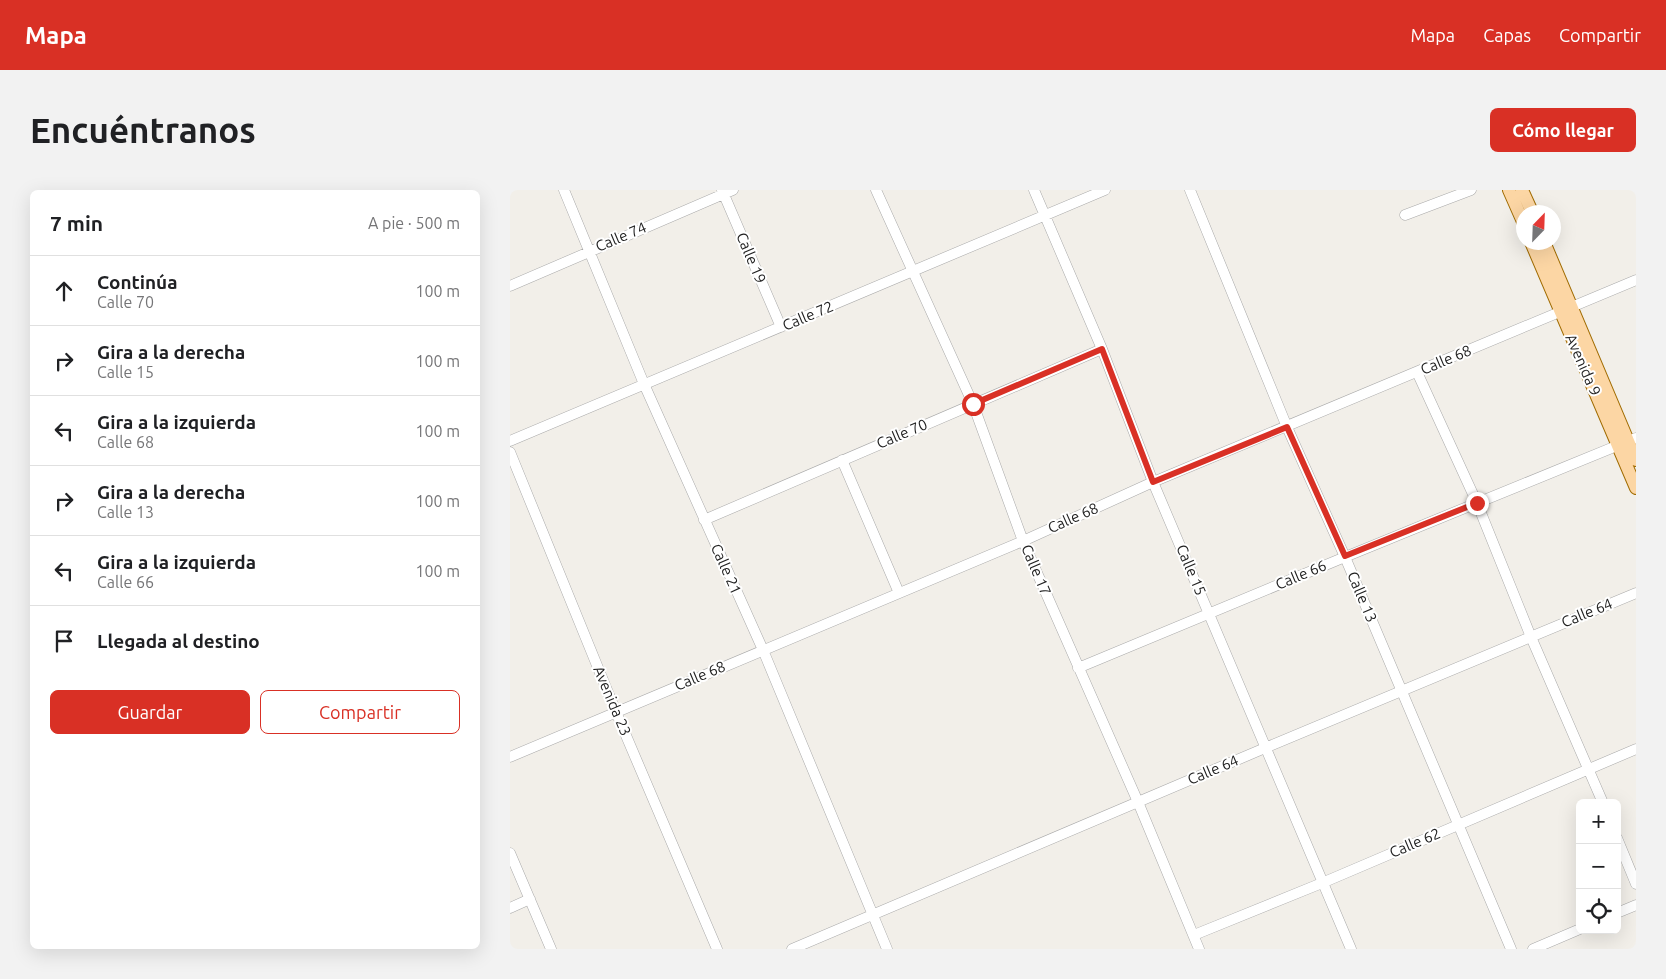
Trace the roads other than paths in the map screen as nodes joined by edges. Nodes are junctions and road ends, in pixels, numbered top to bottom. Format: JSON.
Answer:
{"nodes":[{"id":1,"x":564,"y":190,"type":"edge"},
{"id":2,"x":876,"y":190,"type":"edge"},
{"id":3,"x":1034,"y":190,"type":"edge"},
{"id":4,"x":1105,"y":190,"type":"edge"},
{"id":5,"x":1190,"y":190,"type":"edge"},
{"id":6,"x":1471,"y":190,"type":"edge"},
{"id":7,"x":1509,"y":190,"type":"edge"},
{"id":8,"x":1522,"y":190,"type":"edge"},
{"id":9,"x":726,"y":191,"type":"edge"},
{"id":10,"x":1529,"y":205,"type":"edge"},
{"id":11,"x":1516,"y":206,"type":"edge"},
{"id":12,"x":1045,"y":215,"type":"junction"},
{"id":13,"x":1405,"y":215,"type":"dead end"},
{"id":14,"x":1535,"y":250,"type":"edge"},
{"id":15,"x":1547,"y":250,"type":"edge"},
{"id":16,"x":589,"y":251,"type":"junction"},
{"id":17,"x":912,"y":272,"type":"junction"},
{"id":18,"x":1636,"y":280,"type":"edge"},
{"id":19,"x":510,"y":286,"type":"edge"},
{"id":20,"x":1566,"y":310,"type":"junction"},
{"id":21,"x":781,"y":326,"type":"junction"},
{"id":22,"x":1102,"y":349,"type":"junction"},
{"id":23,"x":1418,"y":372,"type":"junction"},
{"id":24,"x":644,"y":384,"type":"junction"},
{"id":25,"x":973,"y":404,"type":"junction"},
{"id":26,"x":1287,"y":427,"type":"junction"},
{"id":27,"x":510,"y":441,"type":"edge"},
{"id":28,"x":1628,"y":442,"type":"edge"},
{"id":29,"x":510,"y":452,"type":"edge"},
{"id":30,"x":842,"y":460,"type":"junction"},
{"id":31,"x":1636,"y":460,"type":"edge"},
{"id":32,"x":1153,"y":482,"type":"junction"},
{"id":33,"x":1636,"y":488,"type":"edge"},
{"id":34,"x":1477,"y":503,"type":"junction"},
{"id":35,"x":704,"y":520,"type":"junction"},
{"id":36,"x":1023,"y":541,"type":"junction"},
{"id":37,"x":1345,"y":556,"type":"junction"},
{"id":38,"x":899,"y":593,"type":"junction"},
{"id":39,"x":1636,"y":593,"type":"edge"},
{"id":40,"x":1210,"y":614,"type":"junction"},
{"id":41,"x":1531,"y":637,"type":"junction"},
{"id":42,"x":763,"y":650,"type":"junction"},
{"id":43,"x":1078,"y":668,"type":"junction"},
{"id":44,"x":1402,"y":691,"type":"junction"},
{"id":45,"x":616,"y":712,"type":"junction"},
{"id":46,"x":1264,"y":748,"type":"junction"},
{"id":47,"x":1636,"y":749,"type":"edge"},
{"id":48,"x":510,"y":757,"type":"edge"},
{"id":49,"x":1589,"y":769,"type":"junction"},
{"id":50,"x":1601,"y":799,"type":"edge"},
{"id":51,"x":1138,"y":802,"type":"junction"},
{"id":52,"x":1458,"y":824,"type":"junction"},
{"id":53,"x":1619,"y":844,"type":"edge"},
{"id":54,"x":510,"y":854,"type":"edge"},
{"id":55,"x":1322,"y":883,"type":"junction"},
{"id":56,"x":1636,"y":884,"type":"edge"},
{"id":57,"x":530,"y":900,"type":"junction"},
{"id":58,"x":1636,"y":905,"type":"edge"},
{"id":59,"x":510,"y":908,"type":"edge"},
{"id":60,"x":1621,"y":911,"type":"edge"},
{"id":61,"x":872,"y":914,"type":"junction"},
{"id":62,"x":1576,"y":931,"type":"edge"},
{"id":63,"x":1194,"y":935,"type":"junction"},
{"id":64,"x":551,"y":949,"type":"edge"},
{"id":65,"x":717,"y":949,"type":"edge"},
{"id":66,"x":792,"y":949,"type":"edge"},
{"id":67,"x":887,"y":949,"type":"edge"},
{"id":68,"x":1199,"y":949,"type":"edge"},
{"id":69,"x":1351,"y":949,"type":"edge"},
{"id":70,"x":1511,"y":949,"type":"edge"},
{"id":71,"x":1533,"y":949,"type":"edge"}],
"edges":[{"from":1,"to":16,"type":"street","name":"Calle 21"},
{"from":2,"to":17,"type":"street","name":"Calle 17"},
{"from":3,"to":12,"type":"street","name":"Calle 15"},
{"from":4,"to":12,"type":"street","name":"Calle 72"},
{"from":5,"to":26,"type":"street","name":"Calle 13"},
{"from":6,"to":13,"type":"street"},
{"from":7,"to":11,"type":"main road"},
{"from":8,"to":10,"type":"main road"},
{"from":9,"to":16,"type":"street","name":"Calle 74"},
{"from":9,"to":21,"type":"street","name":"Calle 19"},
{"from":12,"to":17,"type":"street","name":"Calle 72"},
{"from":12,"to":22,"type":"street","name":"Calle 15"},
{"from":14,"to":20,"type":"main road","name":"Avenida 9"},
{"from":15,"to":20,"type":"main road","name":"Avenida 9"},
{"from":16,"to":19,"type":"street","name":"Calle 74"},
{"from":16,"to":24,"type":"street","name":"Calle 21"},
{"from":17,"to":21,"type":"street","name":"Calle 72"},
{"from":17,"to":25,"type":"street","name":"Calle 17"},
{"from":18,"to":20,"type":"street","name":"Calle 68"},
{"from":20,"to":23,"type":"street","name":"Calle 68"},
{"from":20,"to":28,"type":"main road","name":"Avenida 9"},
{"from":21,"to":24,"type":"street","name":"Calle 72"},
{"from":22,"to":25,"type":"street","name":"Calle 70"},
{"from":22,"to":32,"type":"street","name":"Calle 15"},
{"from":23,"to":26,"type":"street","name":"Calle 68"},
{"from":23,"to":34,"type":"street"},
{"from":24,"to":27,"type":"street","name":"Calle 72"},
{"from":24,"to":35,"type":"street","name":"Calle 21"},
{"from":25,"to":30,"type":"street","name":"Calle 70"},
{"from":25,"to":36,"type":"street","name":"Calle 17"},
{"from":26,"to":32,"type":"street","name":"Calle 68"},
{"from":26,"to":37,"type":"street","name":"Calle 13"},
{"from":28,"to":31,"type":"main road","name":"Avenida 9"},
{"from":28,"to":33,"type":"main road","name":"Avenida 9"},
{"from":28,"to":34,"type":"street","name":"Calle 66"},
{"from":29,"to":45,"type":"street","name":"Avenida 23"},
{"from":30,"to":35,"type":"street","name":"Calle 70"},
{"from":30,"to":38,"type":"street"},
{"from":32,"to":36,"type":"street","name":"Calle 68"},
{"from":32,"to":40,"type":"street","name":"Calle 15"},
{"from":34,"to":37,"type":"street","name":"Calle 66"},
{"from":34,"to":41,"type":"street"},
{"from":35,"to":42,"type":"street","name":"Calle 21"},
{"from":36,"to":38,"type":"street","name":"Calle 68"},
{"from":36,"to":43,"type":"street","name":"Calle 17"},
{"from":37,"to":40,"type":"street","name":"Calle 66"},
{"from":37,"to":44,"type":"street","name":"Calle 13"},
{"from":38,"to":42,"type":"street","name":"Calle 68"},
{"from":39,"to":41,"type":"street","name":"Calle 64"},
{"from":40,"to":43,"type":"street","name":"Calle 66"},
{"from":40,"to":46,"type":"street","name":"Calle 15"},
{"from":41,"to":44,"type":"street","name":"Calle 64"},
{"from":41,"to":49,"type":"street"},
{"from":42,"to":45,"type":"street","name":"Calle 68"},
{"from":42,"to":61,"type":"street","name":"Calle 21"},
{"from":43,"to":51,"type":"street","name":"Calle 17"},
{"from":44,"to":46,"type":"street","name":"Calle 64"},
{"from":44,"to":52,"type":"street","name":"Calle 13"},
{"from":45,"to":48,"type":"street","name":"Calle 68"},
{"from":45,"to":65,"type":"street","name":"Avenida 23"},
{"from":46,"to":51,"type":"street","name":"Calle 64"},
{"from":46,"to":55,"type":"street","name":"Calle 15"},
{"from":47,"to":49,"type":"street","name":"Calle 62"},
{"from":49,"to":50,"type":"street"},
{"from":49,"to":52,"type":"street","name":"Calle 62"},
{"from":51,"to":61,"type":"street","name":"Calle 64"},
{"from":51,"to":63,"type":"street","name":"Calle 17"},
{"from":52,"to":55,"type":"street","name":"Calle 62"},
{"from":52,"to":70,"type":"street","name":"Calle 13"},
{"from":53,"to":56,"type":"street"},
{"from":54,"to":57,"type":"street"},
{"from":55,"to":63,"type":"street","name":"Calle 62"},
{"from":55,"to":69,"type":"street","name":"Calle 15"},
{"from":57,"to":59,"type":"street"},
{"from":57,"to":64,"type":"street"},
{"from":58,"to":60,"type":"street"},
{"from":61,"to":66,"type":"street","name":"Calle 64"},
{"from":61,"to":67,"type":"street","name":"Calle 21"},
{"from":62,"to":71,"type":"street"},
{"from":63,"to":68,"type":"street","name":"Calle 17"}]}
